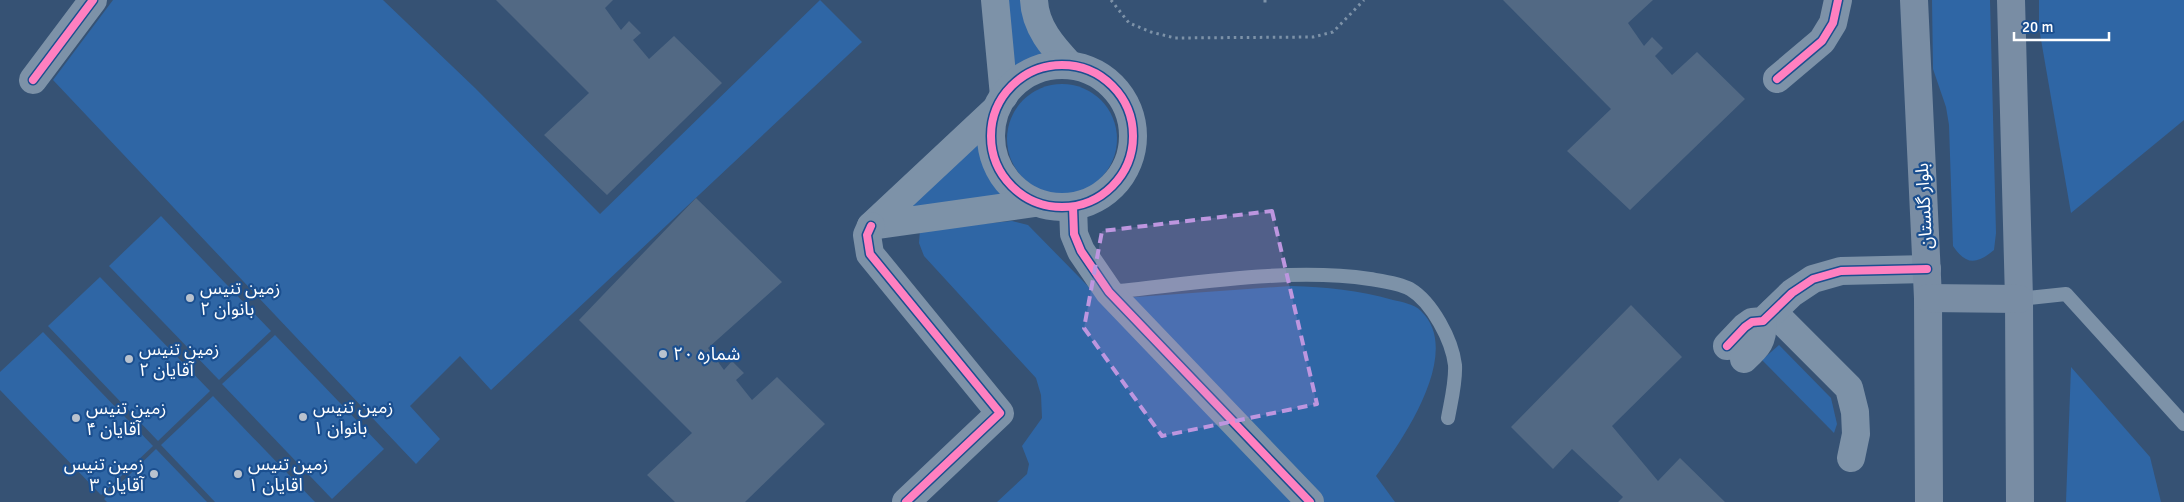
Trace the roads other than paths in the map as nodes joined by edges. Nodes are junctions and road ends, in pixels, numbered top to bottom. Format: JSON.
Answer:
{"nodes":[{"id":1,"x":93,"y":0,"type":"edge"},
{"id":2,"x":995,"y":0,"type":"edge"},
{"id":3,"x":1034,"y":0,"type":"edge"},
{"id":4,"x":1838,"y":0,"type":"edge"},
{"id":5,"x":1914,"y":0,"type":"edge"},
{"id":6,"x":2011,"y":0,"type":"edge"},
{"id":7,"x":1070,"y":65,"type":"junction"},
{"id":8,"x":1777,"y":79,"type":"dead end"},
{"id":9,"x":33,"y":80,"type":"dead end"},
{"id":10,"x":1000,"y":103,"type":"junction"},
{"id":11,"x":1035,"y":203,"type":"junction"},
{"id":12,"x":1073,"y":207,"type":"junction"},
{"id":13,"x":870,"y":226,"type":"junction"},
{"id":14,"x":1927,"y":269,"type":"junction"},
{"id":15,"x":1109,"y":292,"type":"junction"},
{"id":16,"x":1928,"y":298,"type":"junction"},
{"id":17,"x":2019,"y":299,"type":"junction"},
{"id":18,"x":1768,"y":316,"type":"junction"},
{"id":19,"x":1735,"y":352,"type":"dead end"},
{"id":20,"x":1448,"y":418,"type":"dead end"},
{"id":21,"x":2184,"y":424,"type":"edge"},
{"id":22,"x":1851,"y":458,"type":"dead end"},
{"id":23,"x":906,"y":502,"type":"edge"},
{"id":24,"x":1310,"y":502,"type":"edge"},
{"id":25,"x":1929,"y":502,"type":"edge"},
{"id":26,"x":2020,"y":502,"type":"edge"}],
"edges":[{"from":1,"to":9,"type":"street"},
{"from":2,"to":10,"type":"street"},
{"from":3,"to":7,"type":"street"},
{"from":4,"to":8,"type":"street"},
{"from":5,"to":14,"type":"main road","name":"بلوار گلستان"},
{"from":6,"to":17,"type":"main road"},
{"from":7,"to":10,"type":"street"},
{"from":7,"to":12,"type":"street"},
{"from":10,"to":11,"type":"street"},
{"from":10,"to":13,"type":"street"},
{"from":11,"to":12,"type":"street"},
{"from":11,"to":13,"type":"street"},
{"from":12,"to":15,"type":"street"},
{"from":13,"to":23,"type":"street"},
{"from":14,"to":16,"type":"main road","name":"بلوار گلستان"},
{"from":14,"to":18,"type":"street"},
{"from":15,"to":20,"type":"lane"},
{"from":15,"to":24,"type":"street"},
{"from":16,"to":17,"type":"main road"},
{"from":16,"to":25,"type":"main road","name":"بلوار گلستان"},
{"from":17,"to":21,"type":"lane"},
{"from":17,"to":26,"type":"main road"},
{"from":18,"to":19,"type":"street"},
{"from":18,"to":22,"type":"street"}]}
